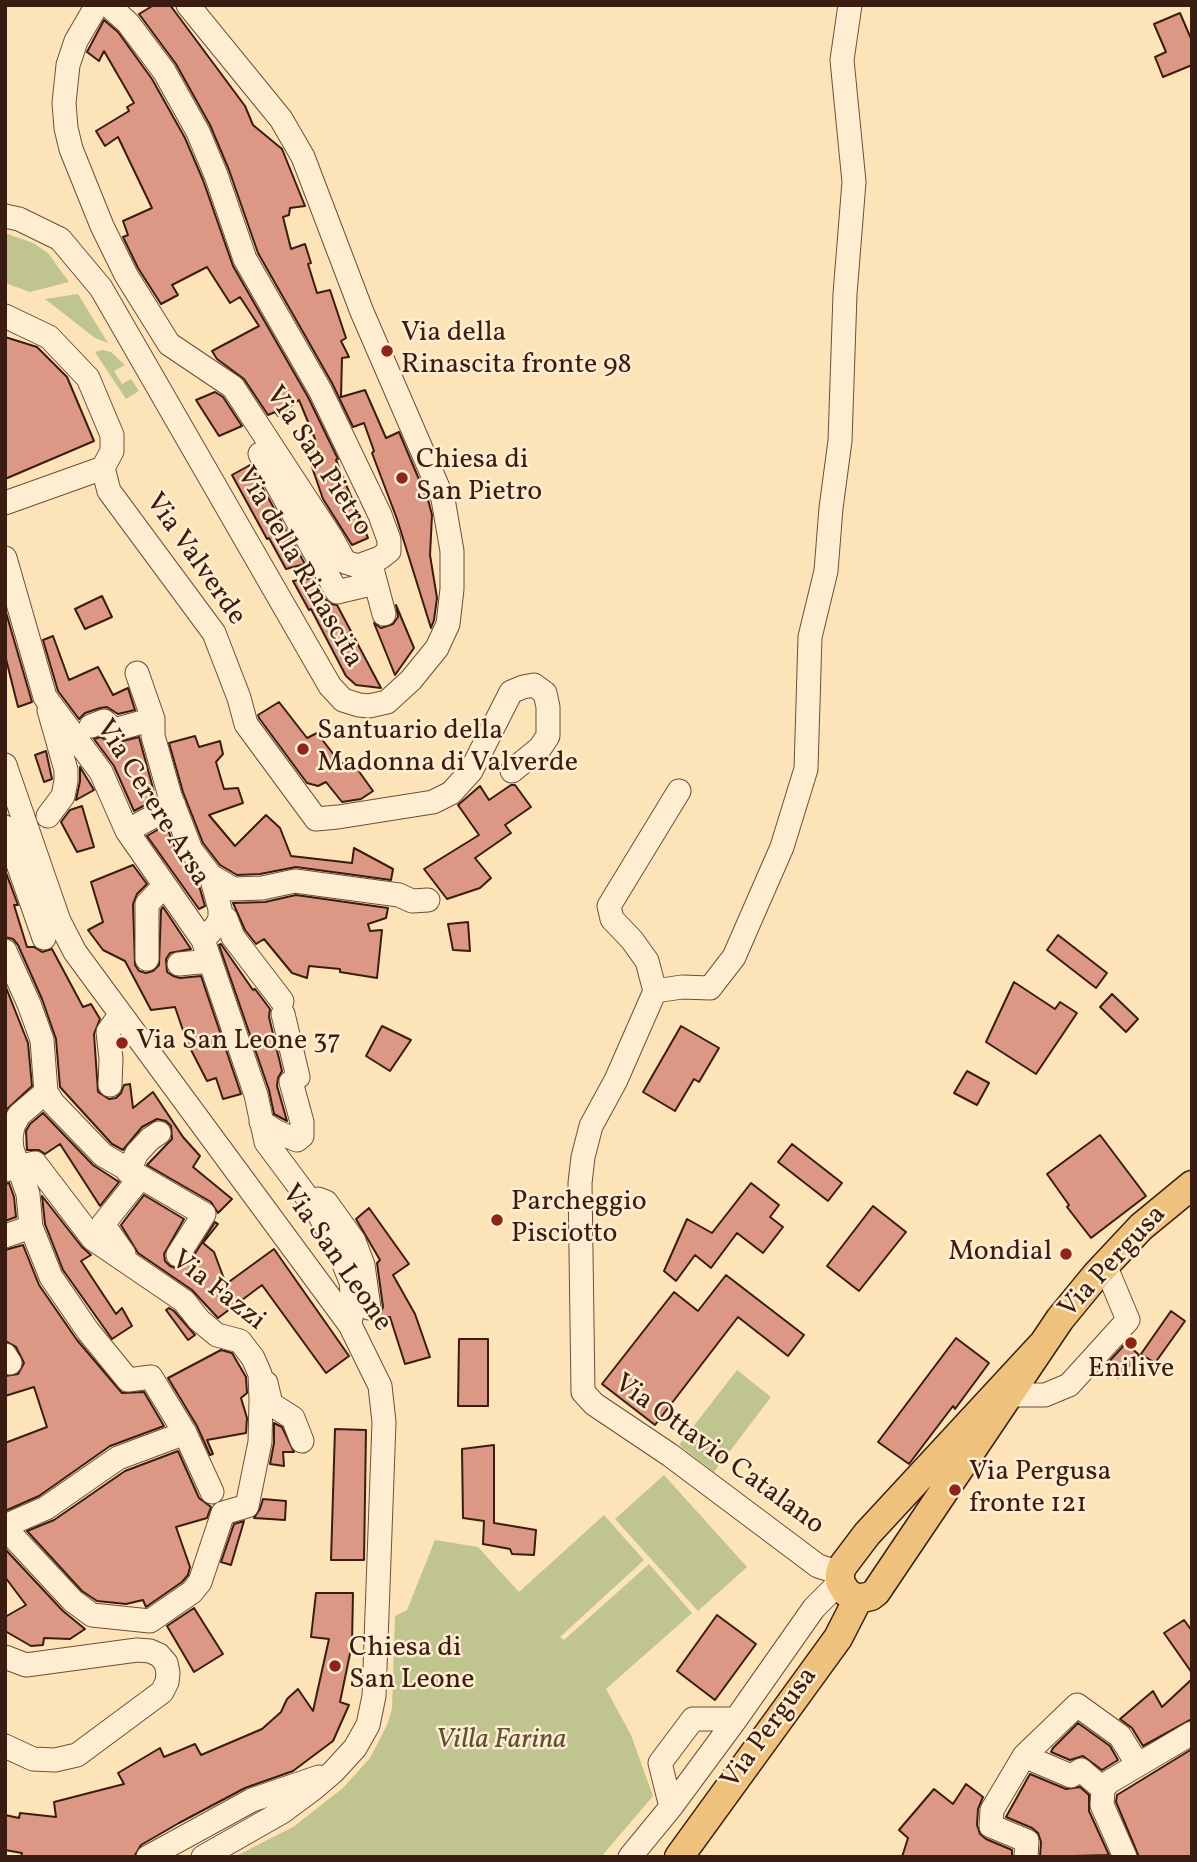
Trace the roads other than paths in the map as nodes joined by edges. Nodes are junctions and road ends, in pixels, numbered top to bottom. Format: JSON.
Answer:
{"nodes":[{"id":1,"x":97,"y":5,"type":"edge"},
{"id":2,"x":108,"y":5,"type":"edge"},
{"id":3,"x":188,"y":5,"type":"edge"},
{"id":4,"x":850,"y":5,"type":"edge"},
{"id":5,"x":5,"y":216,"type":"edge"},
{"id":6,"x":5,"y":316,"type":"edge"},
{"id":7,"x":260,"y":454,"type":"dead end"},
{"id":8,"x":103,"y":468,"type":"junction"},
{"id":9,"x":5,"y":503,"type":"edge"},
{"id":10,"x":5,"y":558,"type":"edge"},
{"id":11,"x":373,"y":572,"type":"junction"},
{"id":12,"x":383,"y":614,"type":"dead end"},
{"id":13,"x":137,"y":673,"type":"dead end"},
{"id":14,"x":45,"y":697,"type":"junction"},
{"id":15,"x":153,"y":719,"type":"junction"},
{"id":16,"x":82,"y":731,"type":"junction"},
{"id":17,"x":5,"y":765,"type":"edge"},
{"id":18,"x":512,"y":771,"type":"dead end"},
{"id":19,"x":679,"y":791,"type":"dead end"},
{"id":20,"x":174,"y":805,"type":"junction"},
{"id":21,"x":48,"y":816,"type":"dead end"},
{"id":22,"x":5,"y":827,"type":"edge"},
{"id":23,"x":127,"y":831,"type":"junction"},
{"id":24,"x":211,"y":876,"type":"junction"},
{"id":25,"x":164,"y":886,"type":"junction"},
{"id":26,"x":428,"y":900,"type":"dead end"},
{"id":27,"x":220,"y":919,"type":"junction"},
{"id":28,"x":44,"y":938,"type":"dead end"},
{"id":29,"x":5,"y":951,"type":"edge"},
{"id":30,"x":207,"y":951,"type":"junction"},
{"id":31,"x":147,"y":959,"type":"dead end"},
{"id":32,"x":179,"y":964,"type":"dead end"},
{"id":33,"x":655,"y":991,"type":"junction"},
{"id":34,"x":120,"y":1015,"type":"junction"},
{"id":35,"x":110,"y":1085,"type":"dead end"},
{"id":36,"x":46,"y":1092,"type":"junction"},
{"id":37,"x":12,"y":1112,"type":"edge"},
{"id":38,"x":261,"y":1122,"type":"junction"},
{"id":39,"x":159,"y":1133,"type":"dead end"},
{"id":40,"x":12,"y":1168,"type":"edge"},
{"id":41,"x":134,"y":1175,"type":"junction"},
{"id":42,"x":1192,"y":1185,"type":"edge"},
{"id":43,"x":305,"y":1195,"type":"junction"},
{"id":44,"x":31,"y":1227,"type":"junction"},
{"id":45,"x":5,"y":1236,"type":"edge"},
{"id":46,"x":178,"y":1255,"type":"dead end"},
{"id":47,"x":1105,"y":1265,"type":"junction"},
{"id":48,"x":132,"y":1266,"type":"junction"},
{"id":49,"x":369,"y":1308,"type":"dead end"},
{"id":50,"x":350,"y":1325,"type":"junction"},
{"id":51,"x":260,"y":1374,"type":"junction"},
{"id":52,"x":1002,"y":1394,"type":"junction"},
{"id":53,"x":185,"y":1433,"type":"junction"},
{"id":54,"x":302,"y":1441,"type":"dead end"},
{"id":55,"x":212,"y":1492,"type":"dead end"},
{"id":56,"x":5,"y":1527,"type":"edge"},
{"id":57,"x":846,"y":1579,"type":"junction"},
{"id":58,"x":882,"y":1581,"type":"junction"},
{"id":59,"x":5,"y":1657,"type":"edge"},
{"id":60,"x":736,"y":1719,"type":"junction"},
{"id":61,"x":1192,"y":1733,"type":"edge"},
{"id":62,"x":5,"y":1746,"type":"edge"},
{"id":63,"x":1024,"y":1756,"type":"junction"},
{"id":64,"x":1138,"y":1765,"type":"junction"},
{"id":65,"x":333,"y":1772,"type":"junction"},
{"id":66,"x":1103,"y":1789,"type":"junction"},
{"id":67,"x":671,"y":1807,"type":"junction"},
{"id":68,"x":148,"y":1857,"type":"edge"},
{"id":69,"x":203,"y":1857,"type":"edge"},
{"id":70,"x":630,"y":1857,"type":"edge"},
{"id":71,"x":679,"y":1857,"type":"edge"},
{"id":72,"x":1026,"y":1857,"type":"edge"},
{"id":73,"x":1125,"y":1857,"type":"edge"}],
"edges":[{"from":1,"to":11,"type":"street","name":"Via San Pietro"},
{"from":2,"to":11,"type":"street","name":"Via San Pietro"},
{"from":3,"to":5,"type":"street","name":"Via della Rinascita"},
{"from":4,"to":33,"type":"street"},
{"from":6,"to":8,"type":"street"},
{"from":7,"to":11,"type":"street"},
{"from":8,"to":9,"type":"street"},
{"from":8,"to":18,"type":"street","name":"Via Valverde"},
{"from":10,"to":14,"type":"street","name":"Via Cerere Arsa"},
{"from":11,"to":12,"type":"street"},
{"from":13,"to":15,"type":"street"},
{"from":14,"to":16,"type":"street","name":"Via Cerere Arsa"},
{"from":14,"to":21,"type":"street"},
{"from":15,"to":16,"type":"street"},
{"from":15,"to":20,"type":"street"},
{"from":16,"to":23,"type":"street","name":"Via Cerere Arsa"},
{"from":17,"to":34,"type":"street","name":"Via San Leone"},
{"from":19,"to":33,"type":"street"},
{"from":20,"to":23,"type":"street"},
{"from":20,"to":24,"type":"street"},
{"from":22,"to":28,"type":"street"},
{"from":23,"to":25,"type":"street","name":"Via Cerere Arsa"},
{"from":24,"to":26,"type":"street"},
{"from":24,"to":27,"type":"street"},
{"from":25,"to":30,"type":"street","name":"Via Cerere Arsa"},
{"from":25,"to":31,"type":"street"},
{"from":27,"to":30,"type":"street"},
{"from":27,"to":38,"type":"street"},
{"from":29,"to":36,"type":"street"},
{"from":30,"to":32,"type":"street"},
{"from":30,"to":38,"type":"street","name":"Via Cerere Arsa"},
{"from":33,"to":57,"type":"street","name":"Via Ottavio Catalano"},
{"from":34,"to":35,"type":"street"},
{"from":34,"to":50,"type":"street","name":"Via San Leone"},
{"from":36,"to":37,"type":"street"},
{"from":36,"to":41,"type":"street"},
{"from":37,"to":40,"type":"street"},
{"from":38,"to":43,"type":"street","name":"Via Cerere Arsa"},
{"from":39,"to":41,"type":"street"},
{"from":40,"to":44,"type":"street"},
{"from":40,"to":48,"type":"street","name":"Via Fazzi"},
{"from":41,"to":46,"type":"street"},
{"from":41,"to":48,"type":"street"},
{"from":42,"to":47,"type":"main road","name":"Via Pergusa"},
{"from":43,"to":49,"type":"street"},
{"from":43,"to":50,"type":"street","name":"Via Cerere Arsa"},
{"from":44,"to":45,"type":"street"},
{"from":44,"to":53,"type":"street"},
{"from":47,"to":52,"type":"main road","name":"Via Pergusa"},
{"from":47,"to":52,"type":"street"},
{"from":48,"to":51,"type":"street","name":"Via Fazzi"},
{"from":50,"to":65,"type":"street","name":"Via San Leone"},
{"from":51,"to":54,"type":"street"},
{"from":51,"to":56,"type":"street","name":"Via Fazzi"},
{"from":52,"to":57,"type":"main road","name":"Via Pergusa"},
{"from":52,"to":58,"type":"main road"},
{"from":53,"to":55,"type":"street"},
{"from":53,"to":56,"type":"street"},
{"from":57,"to":58,"type":"main road"},
{"from":57,"to":58,"type":"main road"},
{"from":57,"to":60,"type":"street"},
{"from":57,"to":71,"type":"main road","name":"Via Pergusa"},
{"from":59,"to":62,"type":"street"},
{"from":60,"to":67,"type":"street"},
{"from":60,"to":67,"type":"street"},
{"from":61,"to":64,"type":"street"},
{"from":63,"to":64,"type":"street"},
{"from":63,"to":66,"type":"street"},
{"from":63,"to":72,"type":"street"},
{"from":64,"to":66,"type":"street"},
{"from":65,"to":68,"type":"street"},
{"from":65,"to":69,"type":"street","name":"Via San Leone"},
{"from":66,"to":73,"type":"street"},
{"from":67,"to":70,"type":"street"}]}
